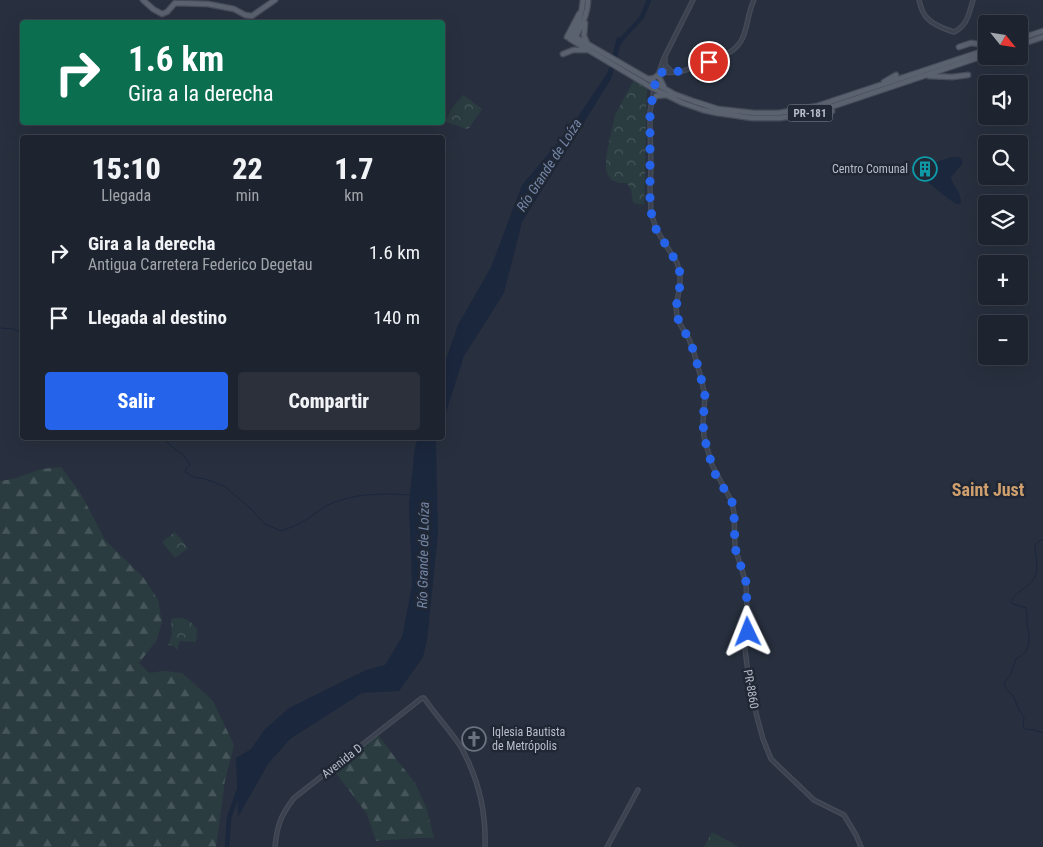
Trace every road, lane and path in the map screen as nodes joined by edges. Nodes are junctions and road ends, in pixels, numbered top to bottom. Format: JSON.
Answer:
{"nodes":[{"id":1,"x":143,"y":0,"type":"edge"},
{"id":2,"x":275,"y":0,"type":"edge"},
{"id":3,"x":583,"y":0,"type":"edge"},
{"id":4,"x":588,"y":0,"type":"edge"},
{"id":5,"x":693,"y":0,"type":"edge"},
{"id":6,"x":754,"y":0,"type":"edge"},
{"id":7,"x":919,"y":0,"type":"edge"},
{"id":8,"x":973,"y":0,"type":"edge"},
{"id":9,"x":585,"y":7,"type":"junction"},
{"id":10,"x":1043,"y":31,"type":"edge"},
{"id":11,"x":1028,"y":36,"type":"edge"},
{"id":12,"x":1043,"y":36,"type":"edge"},
{"id":13,"x":571,"y":38,"type":"junction"},
{"id":14,"x":1028,"y":41,"type":"edge"},
{"id":15,"x":978,"y":44,"type":"edge"},
{"id":16,"x":958,"y":47,"type":"dead end"},
{"id":17,"x":590,"y":49,"type":"junction"},
{"id":18,"x":978,"y":53,"type":"edge"},
{"id":19,"x":563,"y":54,"type":"dead end"},
{"id":20,"x":665,"y":57,"type":"junction"},
{"id":21,"x":978,"y":58,"type":"edge"},
{"id":22,"x":659,"y":73,"type":"junction"},
{"id":23,"x":672,"y":73,"type":"junction"},
{"id":24,"x":896,"y":75,"type":"dead end"},
{"id":25,"x":968,"y":75,"type":"dead end"},
{"id":26,"x":926,"y":76,"type":"junction"},
{"id":27,"x":644,"y":79,"type":"junction"},
{"id":28,"x":882,"y":85,"type":"junction"},
{"id":29,"x":655,"y":86,"type":"junction"},
{"id":30,"x":665,"y":89,"type":"junction"},
{"id":31,"x":667,"y":95,"type":"junction"},
{"id":32,"x":652,"y":101,"type":"junction"},
{"id":33,"x":832,"y":111,"type":"dead end"},
{"id":34,"x":816,"y":112,"type":"junction"},
{"id":35,"x":638,"y":790,"type":"dead end"},
{"id":36,"x":274,"y":847,"type":"edge"},
{"id":37,"x":485,"y":847,"type":"edge"},
{"id":38,"x":607,"y":847,"type":"edge"},
{"id":39,"x":861,"y":847,"type":"edge"}],
"edges":[{"from":1,"to":2,"type":"main road"},
{"from":3,"to":9,"type":"main road"},
{"from":4,"to":9,"type":"main road"},
{"from":5,"to":20,"type":"street","name":"PR-8860"},
{"from":6,"to":23,"type":"street"},
{"from":7,"to":8,"type":"street"},
{"from":9,"to":13,"type":"main road"},
{"from":9,"to":13,"type":"main road"},
{"from":9,"to":17,"type":"main road"},
{"from":10,"to":11,"type":"main road"},
{"from":12,"to":14,"type":"main road"},
{"from":13,"to":17,"type":"main road","number":"PR-181"},
{"from":15,"to":16,"type":"main road"},
{"from":17,"to":19,"type":"main road"},
{"from":17,"to":27,"type":"main road","number":"PR-181"},
{"from":18,"to":28,"type":"main road","number":"PR-181"},
{"from":20,"to":22,"type":"street","name":"PR-8860"},
{"from":20,"to":23,"type":"street"},
{"from":21,"to":26,"type":"main road","number":"PR-181"},
{"from":22,"to":23,"type":"street"},
{"from":22,"to":27,"type":"main road"},
{"from":22,"to":29,"type":"street","name":"PR-8860"},
{"from":22,"to":30,"type":"main road"},
{"from":24,"to":28,"type":"main road"},
{"from":25,"to":26,"type":"main road"},
{"from":26,"to":34,"type":"main road","number":"PR-181"},
{"from":27,"to":29,"type":"main road","number":"PR-181"},
{"from":28,"to":30,"type":"main road","number":"PR-181"},
{"from":29,"to":30,"type":"main road","number":"PR-181"},
{"from":29,"to":31,"type":"main road","number":"PR-181"},
{"from":29,"to":32,"type":"street","name":"PR-8860","number":"PR-8860"},
{"from":31,"to":32,"type":"main road"},
{"from":31,"to":34,"type":"main road","number":"PR-181"},
{"from":32,"to":39,"type":"street","name":"PR-8860","number":"PR-8860"},
{"from":33,"to":34,"type":"main road"},
{"from":35,"to":38,"type":"street"},
{"from":36,"to":37,"type":"street","name":"Avenida D"}]}
